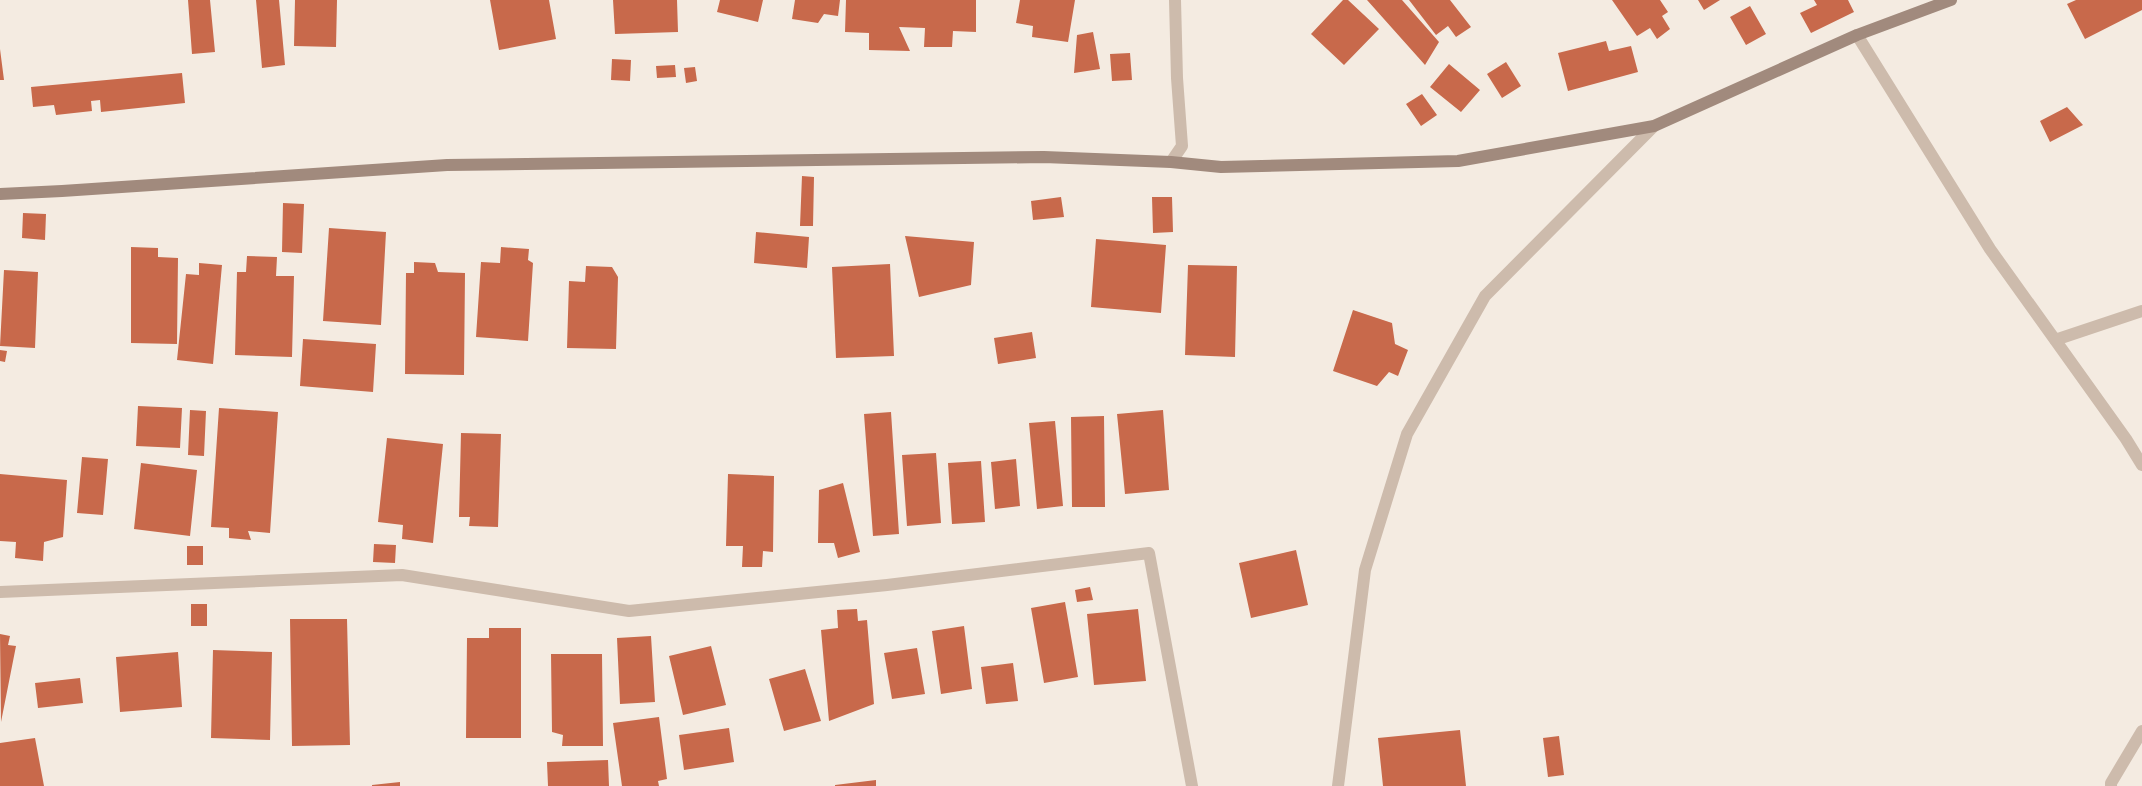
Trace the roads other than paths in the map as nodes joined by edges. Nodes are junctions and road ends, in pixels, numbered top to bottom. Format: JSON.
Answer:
{"nodes":[{"id":1,"x":1175,"y":0,"type":"edge"},
{"id":2,"x":1951,"y":0,"type":"edge"},
{"id":3,"x":1857,"y":35,"type":"junction"},
{"id":4,"x":1654,"y":126,"type":"junction"},
{"id":5,"x":1171,"y":162,"type":"junction"},
{"id":6,"x":0,"y":194,"type":"edge"},
{"id":7,"x":2142,"y":310,"type":"edge"},
{"id":8,"x":2055,"y":340,"type":"junction"},
{"id":9,"x":2142,"y":465,"type":"edge"},
{"id":10,"x":0,"y":592,"type":"edge"},
{"id":11,"x":2142,"y":731,"type":"edge"},
{"id":12,"x":1192,"y":786,"type":"edge"},
{"id":13,"x":1338,"y":786,"type":"edge"},
{"id":14,"x":2111,"y":786,"type":"edge"}],
"edges":[{"from":1,"to":5,"type":"street"},
{"from":2,"to":3,"type":"street"},
{"from":3,"to":4,"type":"street"},
{"from":3,"to":8,"type":"street"},
{"from":4,"to":5,"type":"street"},
{"from":4,"to":13,"type":"street"},
{"from":5,"to":6,"type":"street"},
{"from":7,"to":8,"type":"street"},
{"from":8,"to":9,"type":"street"},
{"from":10,"to":12,"type":"street"},
{"from":11,"to":14,"type":"street"}]}
